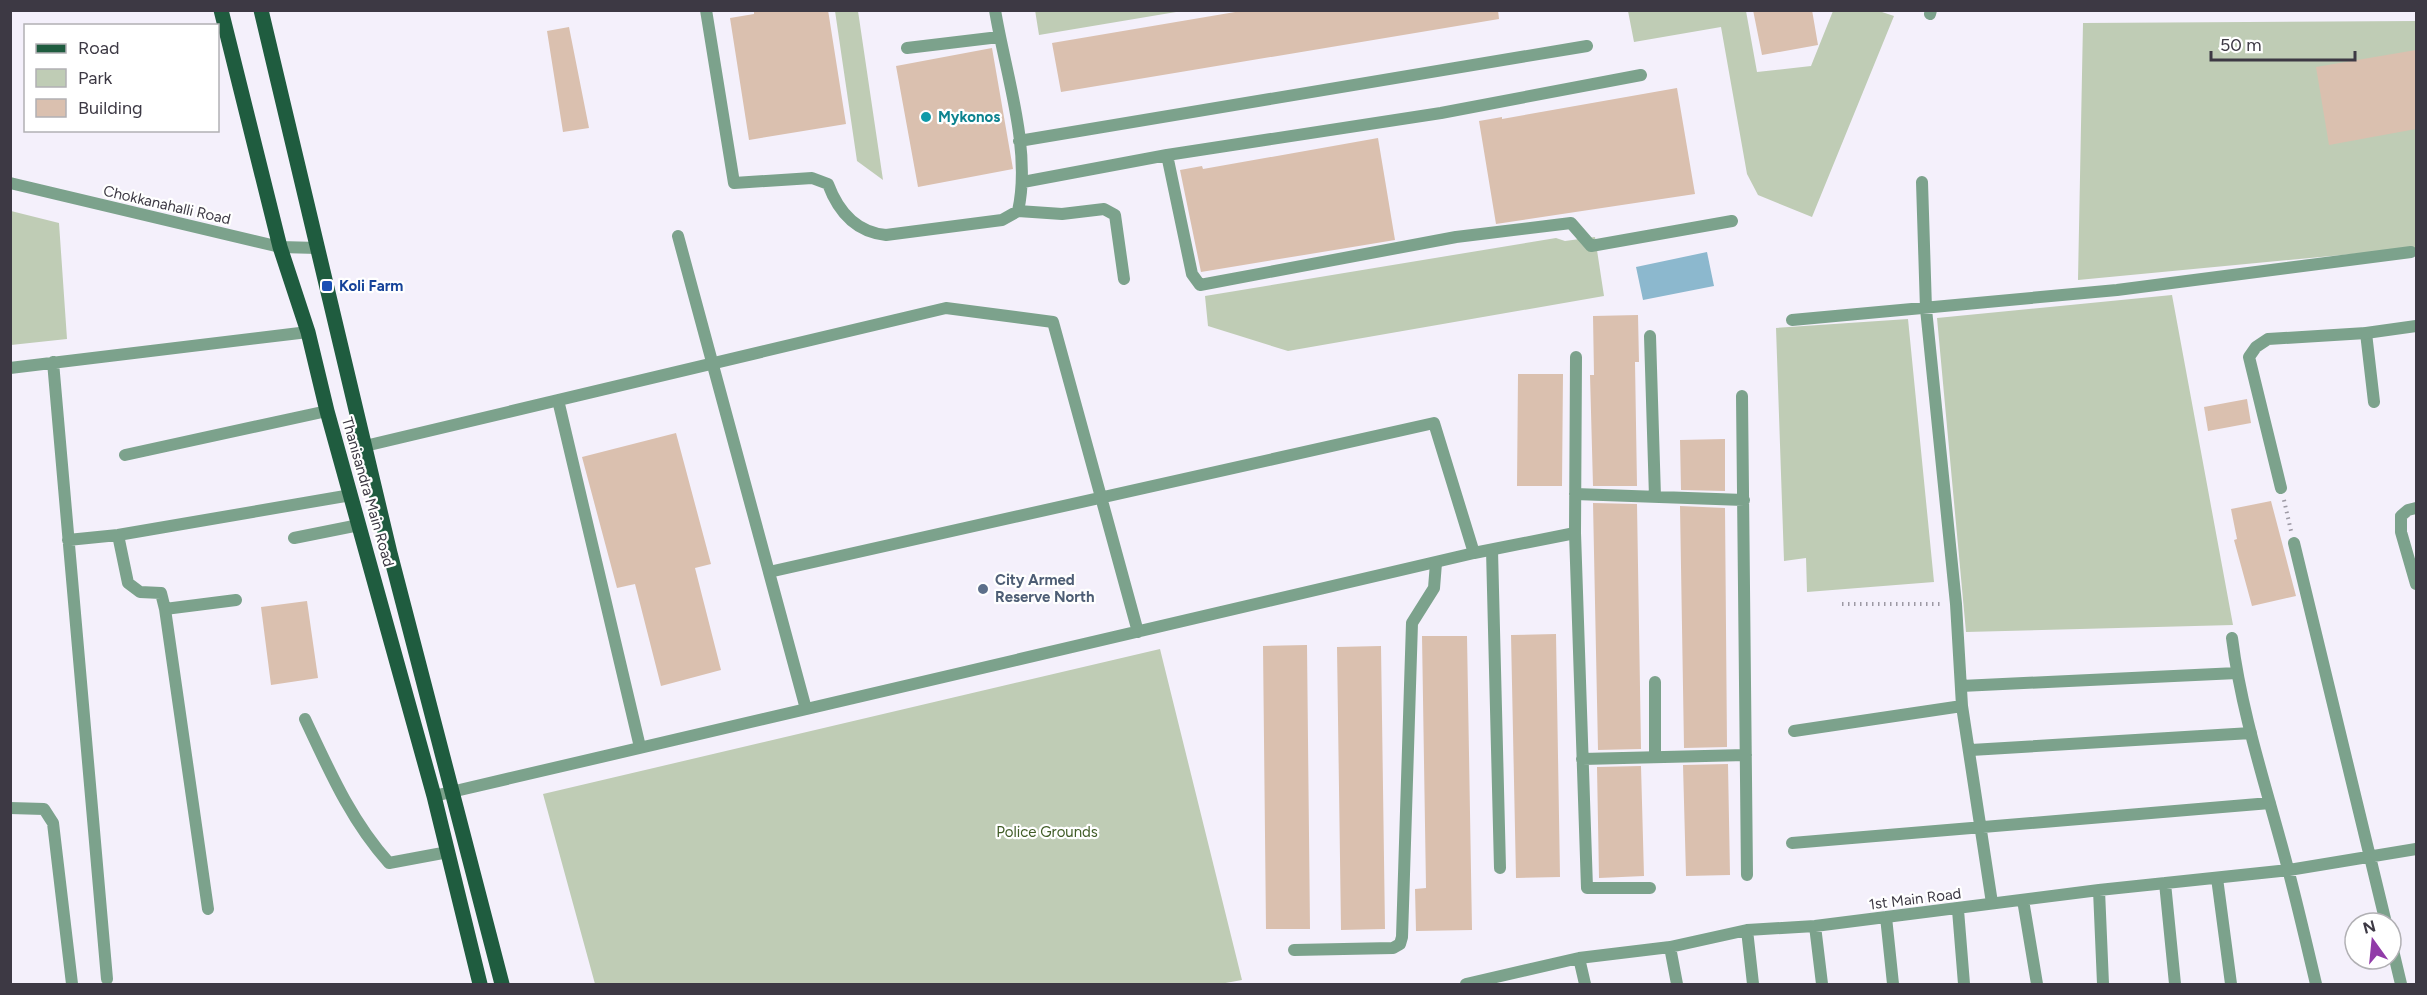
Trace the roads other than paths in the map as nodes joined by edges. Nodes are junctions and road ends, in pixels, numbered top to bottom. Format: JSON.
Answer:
{"nodes":[{"id":1,"x":221,"y":10,"type":"edge"},
{"id":2,"x":261,"y":10,"type":"edge"},
{"id":3,"x":706,"y":10,"type":"edge"},
{"id":4,"x":995,"y":10,"type":"edge"},
{"id":5,"x":999,"y":38,"type":"junction"},
{"id":6,"x":1587,"y":46,"type":"dead end"},
{"id":7,"x":907,"y":48,"type":"dead end"},
{"id":8,"x":1641,"y":75,"type":"dead end"},
{"id":9,"x":1019,"y":141,"type":"junction"},
{"id":10,"x":1167,"y":155,"type":"junction"},
{"id":11,"x":1023,"y":182,"type":"junction"},
{"id":12,"x":1922,"y":182,"type":"dead end"},
{"id":13,"x":10,"y":183,"type":"edge"},
{"id":14,"x":1018,"y":211,"type":"junction"},
{"id":15,"x":1732,"y":221,"type":"dead end"},
{"id":16,"x":678,"y":236,"type":"dead end"},
{"id":17,"x":280,"y":248,"type":"junction"},
{"id":18,"x":318,"y":248,"type":"junction"},
{"id":19,"x":2411,"y":252,"type":"dead end"},
{"id":20,"x":1124,"y":279,"type":"dead end"},
{"id":21,"x":1926,"y":309,"type":"junction"},
{"id":22,"x":1792,"y":320,"type":"dead end"},
{"id":23,"x":2416,"y":326,"type":"edge"},
{"id":24,"x":308,"y":332,"type":"junction"},
{"id":25,"x":2366,"y":333,"type":"junction"},
{"id":26,"x":1650,"y":336,"type":"dead end"},
{"id":27,"x":1576,"y":357,"type":"dead end"},
{"id":28,"x":52,"y":362,"type":"junction"},
{"id":29,"x":712,"y":364,"type":"junction"},
{"id":30,"x":10,"y":368,"type":"edge"},
{"id":31,"x":1742,"y":396,"type":"dead end"},
{"id":32,"x":558,"y":400,"type":"junction"},
{"id":33,"x":2374,"y":402,"type":"dead end"},
{"id":34,"x":327,"y":411,"type":"junction"},
{"id":35,"x":365,"y":446,"type":"junction"},
{"id":36,"x":125,"y":456,"type":"dead end"},
{"id":37,"x":2281,"y":488,"type":"road end"},
{"id":38,"x":1575,"y":494,"type":"junction"},
{"id":39,"x":351,"y":495,"type":"junction"},
{"id":40,"x":1655,"y":497,"type":"junction"},
{"id":41,"x":1101,"y":498,"type":"junction"},
{"id":42,"x":1744,"y":500,"type":"junction"},
{"id":43,"x":2416,"y":508,"type":"edge"},
{"id":44,"x":359,"y":525,"type":"junction"},
{"id":45,"x":1575,"y":533,"type":"junction"},
{"id":46,"x":118,"y":535,"type":"junction"},
{"id":47,"x":294,"y":538,"type":"dead end"},
{"id":48,"x":68,"y":540,"type":"junction"},
{"id":49,"x":2294,"y":543,"type":"road end"},
{"id":50,"x":1492,"y":550,"type":"junction"},
{"id":51,"x":1474,"y":553,"type":"junction"},
{"id":52,"x":1436,"y":562,"type":"junction"},
{"id":53,"x":769,"y":572,"type":"junction"},
{"id":54,"x":2416,"y":584,"type":"edge"},
{"id":55,"x":236,"y":600,"type":"dead end"},
{"id":56,"x":165,"y":609,"type":"junction"},
{"id":57,"x":1138,"y":632,"type":"junction"},
{"id":58,"x":2232,"y":638,"type":"dead end"},
{"id":59,"x":2237,"y":673,"type":"junction"},
{"id":60,"x":1655,"y":682,"type":"dead end"},
{"id":61,"x":1961,"y":686,"type":"junction"},
{"id":62,"x":1962,"y":706,"type":"junction"},
{"id":63,"x":806,"y":709,"type":"junction"},
{"id":64,"x":305,"y":719,"type":"dead end"},
{"id":65,"x":1794,"y":731,"type":"dead end"},
{"id":66,"x":2251,"y":734,"type":"junction"},
{"id":67,"x":640,"y":747,"type":"junction"},
{"id":68,"x":1971,"y":750,"type":"junction"},
{"id":69,"x":1746,"y":755,"type":"junction"},
{"id":70,"x":1655,"y":757,"type":"junction"},
{"id":71,"x":1582,"y":759,"type":"junction"},
{"id":72,"x":453,"y":790,"type":"junction"},
{"id":73,"x":434,"y":796,"type":"junction"},
{"id":74,"x":2270,"y":803,"type":"junction"},
{"id":75,"x":10,"y":808,"type":"edge"},
{"id":76,"x":1978,"y":827,"type":"junction"},
{"id":77,"x":1792,"y":843,"type":"dead end"},
{"id":78,"x":2416,"y":849,"type":"edge"},
{"id":79,"x":448,"y":852,"type":"junction"},
{"id":80,"x":2370,"y":856,"type":"junction"},
{"id":81,"x":1500,"y":868,"type":"dead end"},
{"id":82,"x":2289,"y":870,"type":"junction"},
{"id":83,"x":1747,"y":875,"type":"dead end"},
{"id":84,"x":2217,"y":878,"type":"junction"},
{"id":85,"x":2165,"y":883,"type":"junction"},
{"id":86,"x":1650,"y":888,"type":"dead end"},
{"id":87,"x":2099,"y":890,"type":"junction"},
{"id":88,"x":2023,"y":900,"type":"junction"},
{"id":89,"x":1992,"y":903,"type":"junction"},
{"id":90,"x":208,"y":909,"type":"dead end"},
{"id":91,"x":1958,"y":910,"type":"junction"},
{"id":92,"x":2383,"y":911,"type":"edge"},
{"id":93,"x":1886,"y":917,"type":"junction"},
{"id":94,"x":1815,"y":926,"type":"junction"},
{"id":95,"x":1747,"y":930,"type":"junction"},
{"id":96,"x":1670,"y":947,"type":"junction"},
{"id":97,"x":1294,"y":950,"type":"dead end"},
{"id":98,"x":1579,"y":958,"type":"junction"},
{"id":99,"x":106,"y":979,"type":"dead end"},
{"id":100,"x":72,"y":984,"type":"edge"},
{"id":101,"x":480,"y":984,"type":"edge"},
{"id":102,"x":502,"y":984,"type":"edge"},
{"id":103,"x":1470,"y":984,"type":"edge"},
{"id":104,"x":1585,"y":984,"type":"edge"},
{"id":105,"x":1677,"y":984,"type":"edge"},
{"id":106,"x":1753,"y":984,"type":"edge"},
{"id":107,"x":1822,"y":984,"type":"edge"},
{"id":108,"x":1893,"y":984,"type":"edge"},
{"id":109,"x":1964,"y":984,"type":"edge"},
{"id":110,"x":2037,"y":984,"type":"edge"},
{"id":111,"x":2103,"y":984,"type":"edge"},
{"id":112,"x":2175,"y":984,"type":"edge"},
{"id":113,"x":2231,"y":984,"type":"edge"},
{"id":114,"x":2316,"y":984,"type":"edge"}],
"edges":[{"from":1,"to":17,"type":"main road","name":"Thanisandra Main Road"},
{"from":2,"to":18,"type":"main road","name":"Thanisandra Main Road"},
{"from":3,"to":14,"type":"street"},
{"from":4,"to":5,"type":"street"},
{"from":5,"to":7,"type":"street"},
{"from":5,"to":9,"type":"street"},
{"from":6,"to":9,"type":"street"},
{"from":8,"to":10,"type":"street"},
{"from":9,"to":11,"type":"street"},
{"from":10,"to":11,"type":"street"},
{"from":10,"to":15,"type":"street"},
{"from":11,"to":14,"type":"street"},
{"from":12,"to":21,"type":"street"},
{"from":13,"to":17,"type":"street","name":"Chokkanahalli Road"},
{"from":14,"to":20,"type":"street"},
{"from":16,"to":29,"type":"street"},
{"from":17,"to":18,"type":"street","name":"Chokkanahalli Road"},
{"from":17,"to":24,"type":"main road","name":"Thanisandra Main Road"},
{"from":18,"to":35,"type":"main road","name":"Thanisandra Main Road"},
{"from":19,"to":21,"type":"street"},
{"from":21,"to":22,"type":"street"},
{"from":21,"to":61,"type":"street"},
{"from":23,"to":25,"type":"street"},
{"from":24,"to":28,"type":"street"},
{"from":24,"to":34,"type":"main road","name":"Thanisandra Main Road"},
{"from":25,"to":33,"type":"street"},
{"from":25,"to":37,"type":"street"},
{"from":26,"to":40,"type":"street"},
{"from":27,"to":38,"type":"street"},
{"from":28,"to":30,"type":"street"},
{"from":28,"to":48,"type":"street"},
{"from":29,"to":32,"type":"street"},
{"from":29,"to":41,"type":"street"},
{"from":29,"to":53,"type":"street"},
{"from":31,"to":42,"type":"street"},
{"from":32,"to":35,"type":"street"},
{"from":32,"to":67,"type":"street"},
{"from":34,"to":36,"type":"street"},
{"from":34,"to":39,"type":"main road","name":"Thanisandra Main Road"},
{"from":35,"to":72,"type":"main road","name":"Thanisandra Main Road"},
{"from":38,"to":40,"type":"street"},
{"from":38,"to":45,"type":"street"},
{"from":39,"to":44,"type":"main road","name":"Thanisandra Main Road"},
{"from":39,"to":46,"type":"street"},
{"from":40,"to":42,"type":"street"},
{"from":41,"to":51,"type":"street"},
{"from":41,"to":53,"type":"street"},
{"from":41,"to":57,"type":"street"},
{"from":42,"to":69,"type":"street"},
{"from":43,"to":54,"type":"street"},
{"from":44,"to":47,"type":"street"},
{"from":44,"to":73,"type":"main road","name":"Thanisandra Main Road"},
{"from":45,"to":50,"type":"street"},
{"from":45,"to":71,"type":"street"},
{"from":46,"to":48,"type":"street"},
{"from":46,"to":56,"type":"street"},
{"from":48,"to":99,"type":"street"},
{"from":49,"to":80,"type":"street"},
{"from":50,"to":51,"type":"street"},
{"from":50,"to":81,"type":"street"},
{"from":51,"to":52,"type":"street"},
{"from":52,"to":57,"type":"street"},
{"from":52,"to":97,"type":"street"},
{"from":53,"to":63,"type":"street"},
{"from":55,"to":56,"type":"street"},
{"from":56,"to":90,"type":"street"},
{"from":57,"to":63,"type":"street"},
{"from":58,"to":59,"type":"street"},
{"from":59,"to":61,"type":"street"},
{"from":59,"to":66,"type":"street"},
{"from":60,"to":70,"type":"street"},
{"from":61,"to":62,"type":"street"},
{"from":62,"to":65,"type":"street"},
{"from":62,"to":68,"type":"street"},
{"from":63,"to":67,"type":"street"},
{"from":64,"to":79,"type":"street"},
{"from":66,"to":68,"type":"street"},
{"from":66,"to":74,"type":"street"},
{"from":67,"to":72,"type":"street"},
{"from":68,"to":76,"type":"street"},
{"from":69,"to":70,"type":"street"},
{"from":69,"to":83,"type":"street"},
{"from":70,"to":71,"type":"street"},
{"from":71,"to":86,"type":"street"},
{"from":72,"to":73,"type":"street"},
{"from":72,"to":102,"type":"main road","name":"Thanisandra Main Road"},
{"from":73,"to":79,"type":"main road","name":"Thanisandra Main Road"},
{"from":74,"to":76,"type":"street"},
{"from":74,"to":82,"type":"street"},
{"from":75,"to":100,"type":"street"},
{"from":76,"to":77,"type":"street"},
{"from":76,"to":89,"type":"street"},
{"from":78,"to":80,"type":"street","name":"1st Main Road"},
{"from":79,"to":101,"type":"main road","name":"Thanisandra Main Road"},
{"from":80,"to":82,"type":"street","name":"1st Main Road"},
{"from":80,"to":92,"type":"street"},
{"from":82,"to":84,"type":"street","name":"1st Main Road"},
{"from":82,"to":114,"type":"street"},
{"from":84,"to":85,"type":"street","name":"1st Main Road"},
{"from":84,"to":113,"type":"street"},
{"from":85,"to":87,"type":"street","name":"1st Main Road"},
{"from":85,"to":112,"type":"street"},
{"from":87,"to":88,"type":"street","name":"1st Main Road"},
{"from":87,"to":111,"type":"street"},
{"from":88,"to":89,"type":"street","name":"1st Main Road"},
{"from":88,"to":110,"type":"street"},
{"from":89,"to":91,"type":"street","name":"1st Main Road"},
{"from":91,"to":93,"type":"street","name":"1st Main Road"},
{"from":91,"to":109,"type":"street"},
{"from":93,"to":94,"type":"street","name":"1st Main Road"},
{"from":93,"to":108,"type":"street"},
{"from":94,"to":95,"type":"street","name":"1st Main Road"},
{"from":94,"to":107,"type":"street"},
{"from":95,"to":96,"type":"street","name":"1st Main Road"},
{"from":95,"to":106,"type":"street"},
{"from":96,"to":98,"type":"street","name":"1st Main Road"},
{"from":96,"to":105,"type":"street"},
{"from":98,"to":103,"type":"street","name":"1st Main Road"},
{"from":98,"to":104,"type":"street"}]}
